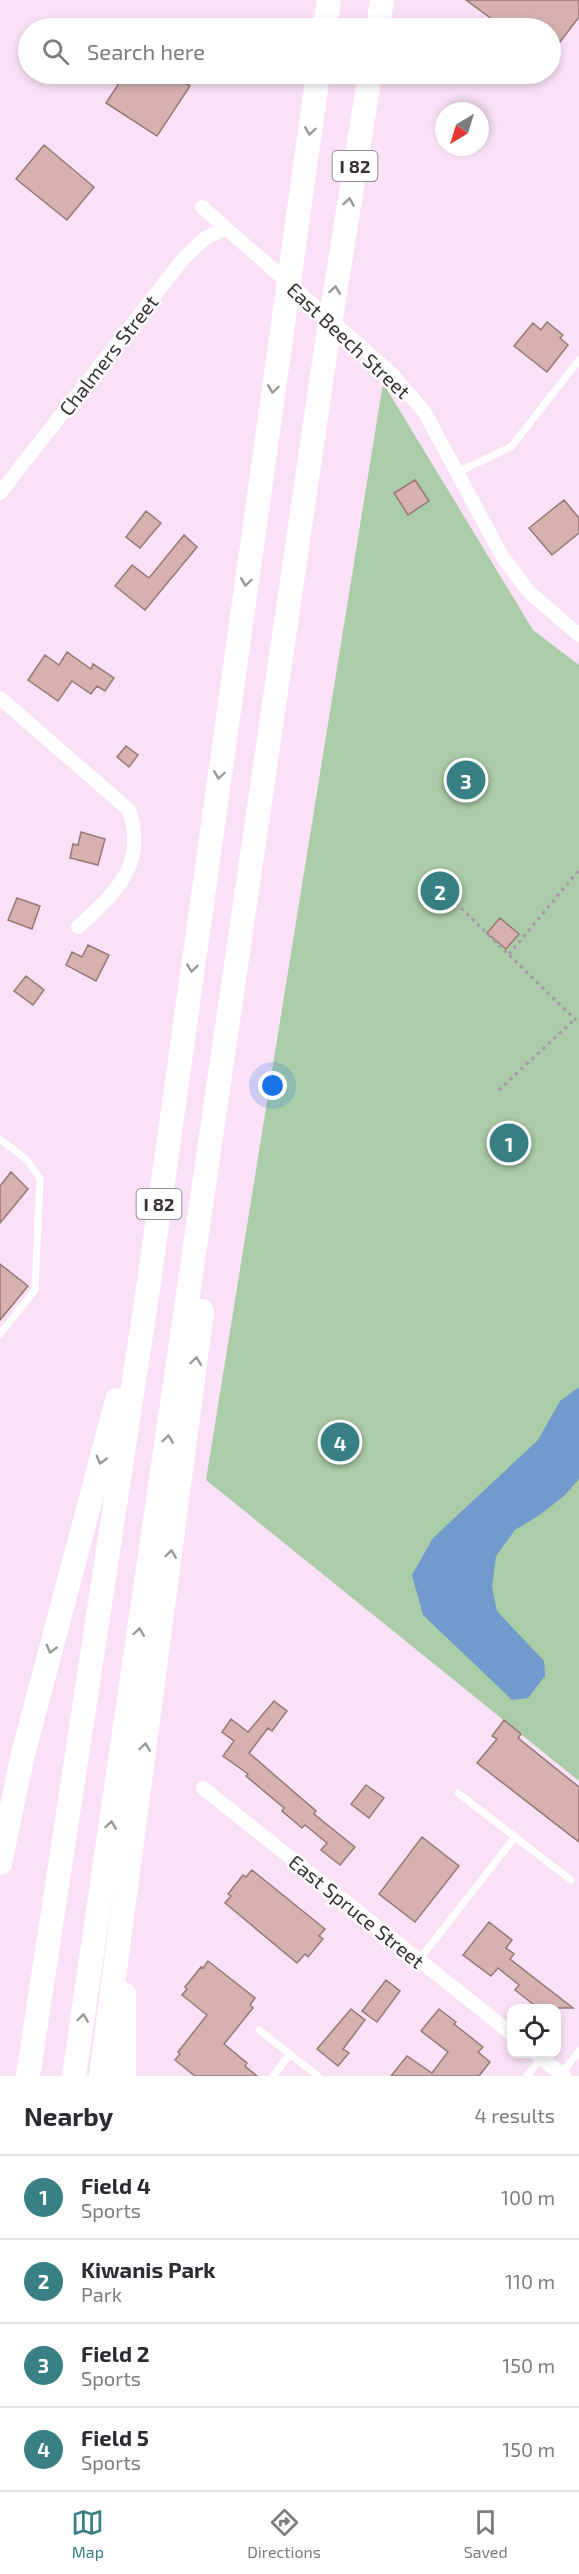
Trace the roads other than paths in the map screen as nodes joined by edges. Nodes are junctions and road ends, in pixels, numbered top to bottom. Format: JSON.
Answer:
{"nodes":[{"id":1,"x":329,"y":0,"type":"edge"},
{"id":2,"x":382,"y":0,"type":"edge"},
{"id":3,"x":326,"y":18,"type":"edge"},
{"id":4,"x":379,"y":18,"type":"edge"},
{"id":5,"x":317,"y":84,"type":"edge"},
{"id":6,"x":368,"y":84,"type":"edge"},
{"id":7,"x":202,"y":207,"type":"dead end"},
{"id":8,"x":226,"y":228,"type":"junction"},
{"id":9,"x":579,"y":360,"type":"edge"},
{"id":10,"x":458,"y":472,"type":"junction"},
{"id":11,"x":0,"y":493,"type":"edge"},
{"id":12,"x":579,"y":635,"type":"edge"},
{"id":13,"x":0,"y":698,"type":"edge"},
{"id":14,"x":78,"y":927,"type":"dead end"},
{"id":15,"x":233,"y":989,"type":"junction"},
{"id":16,"x":0,"y":1139,"type":"edge"},
{"id":17,"x":148,"y":1282,"type":"junction"},
{"id":18,"x":0,"y":1334,"type":"edge"},
{"id":19,"x":23,"y":1754,"type":"junction"},
{"id":20,"x":203,"y":1788,"type":"dead end"},
{"id":21,"x":458,"y":1792,"type":"dead end"},
{"id":22,"x":0,"y":1804,"type":"edge"},
{"id":23,"x":515,"y":1837,"type":"junction"},
{"id":24,"x":0,"y":1863,"type":"edge"},
{"id":25,"x":571,"y":1880,"type":"dead end"},
{"id":26,"x":123,"y":1911,"type":"junction"},
{"id":27,"x":419,"y":1960,"type":"junction"},
{"id":28,"x":259,"y":2030,"type":"dead end"},
{"id":29,"x":507,"y":2030,"type":"edge"},
{"id":30,"x":579,"y":2051,"type":"edge"},
{"id":31,"x":290,"y":2054,"type":"junction"},
{"id":32,"x":537,"y":2058,"type":"edge"},
{"id":33,"x":541,"y":2058,"type":"edge"},
{"id":34,"x":562,"y":2075,"type":"edge"},
{"id":35,"x":28,"y":2076,"type":"edge"},
{"id":36,"x":74,"y":2076,"type":"edge"},
{"id":37,"x":101,"y":2076,"type":"edge"},
{"id":38,"x":124,"y":2076,"type":"edge"},
{"id":39,"x":273,"y":2076,"type":"edge"},
{"id":40,"x":318,"y":2076,"type":"edge"},
{"id":41,"x":526,"y":2076,"type":"edge"}],
"edges":[{"from":1,"to":3,"type":"highway"},
{"from":2,"to":4,"type":"highway"},
{"from":5,"to":17,"type":"highway","number":"I 82","one_way":true},
{"from":15,"to":6,"type":"highway","number":"I 82","one_way":true},
{"from":7,"to":8,"type":"street","name":"East Beech Street"},
{"from":8,"to":10,"type":"street","name":"East Beech Street"},
{"from":8,"to":11,"type":"street","name":"Chalmers Street"},
{"from":9,"to":10,"type":"lane"},
{"from":10,"to":12,"type":"street","name":"East Beech Street"},
{"from":13,"to":14,"type":"street"},
{"from":26,"to":15,"type":"highway","one_way":true},
{"from":36,"to":15,"type":"highway","number":"I 82","one_way":true},
{"from":16,"to":18,"type":"lane"},
{"from":17,"to":19,"type":"highway","one_way":true},
{"from":17,"to":35,"type":"highway","number":"I 82"},
{"from":19,"to":22,"type":"highway"},
{"from":19,"to":24,"type":"highway"},
{"from":20,"to":27,"type":"street","name":"East Spruce Street"},
{"from":21,"to":23,"type":"lane"},
{"from":23,"to":25,"type":"lane"},
{"from":23,"to":27,"type":"lane"},
{"from":26,"to":37,"type":"highway"},
{"from":26,"to":38,"type":"highway"},
{"from":27,"to":29,"type":"street","name":"East Spruce Street"},
{"from":28,"to":31,"type":"lane"},
{"from":30,"to":34,"type":"lane"},
{"from":31,"to":39,"type":"lane"},
{"from":31,"to":40,"type":"lane"},
{"from":32,"to":41,"type":"lane"},
{"from":33,"to":34,"type":"street"}]}
